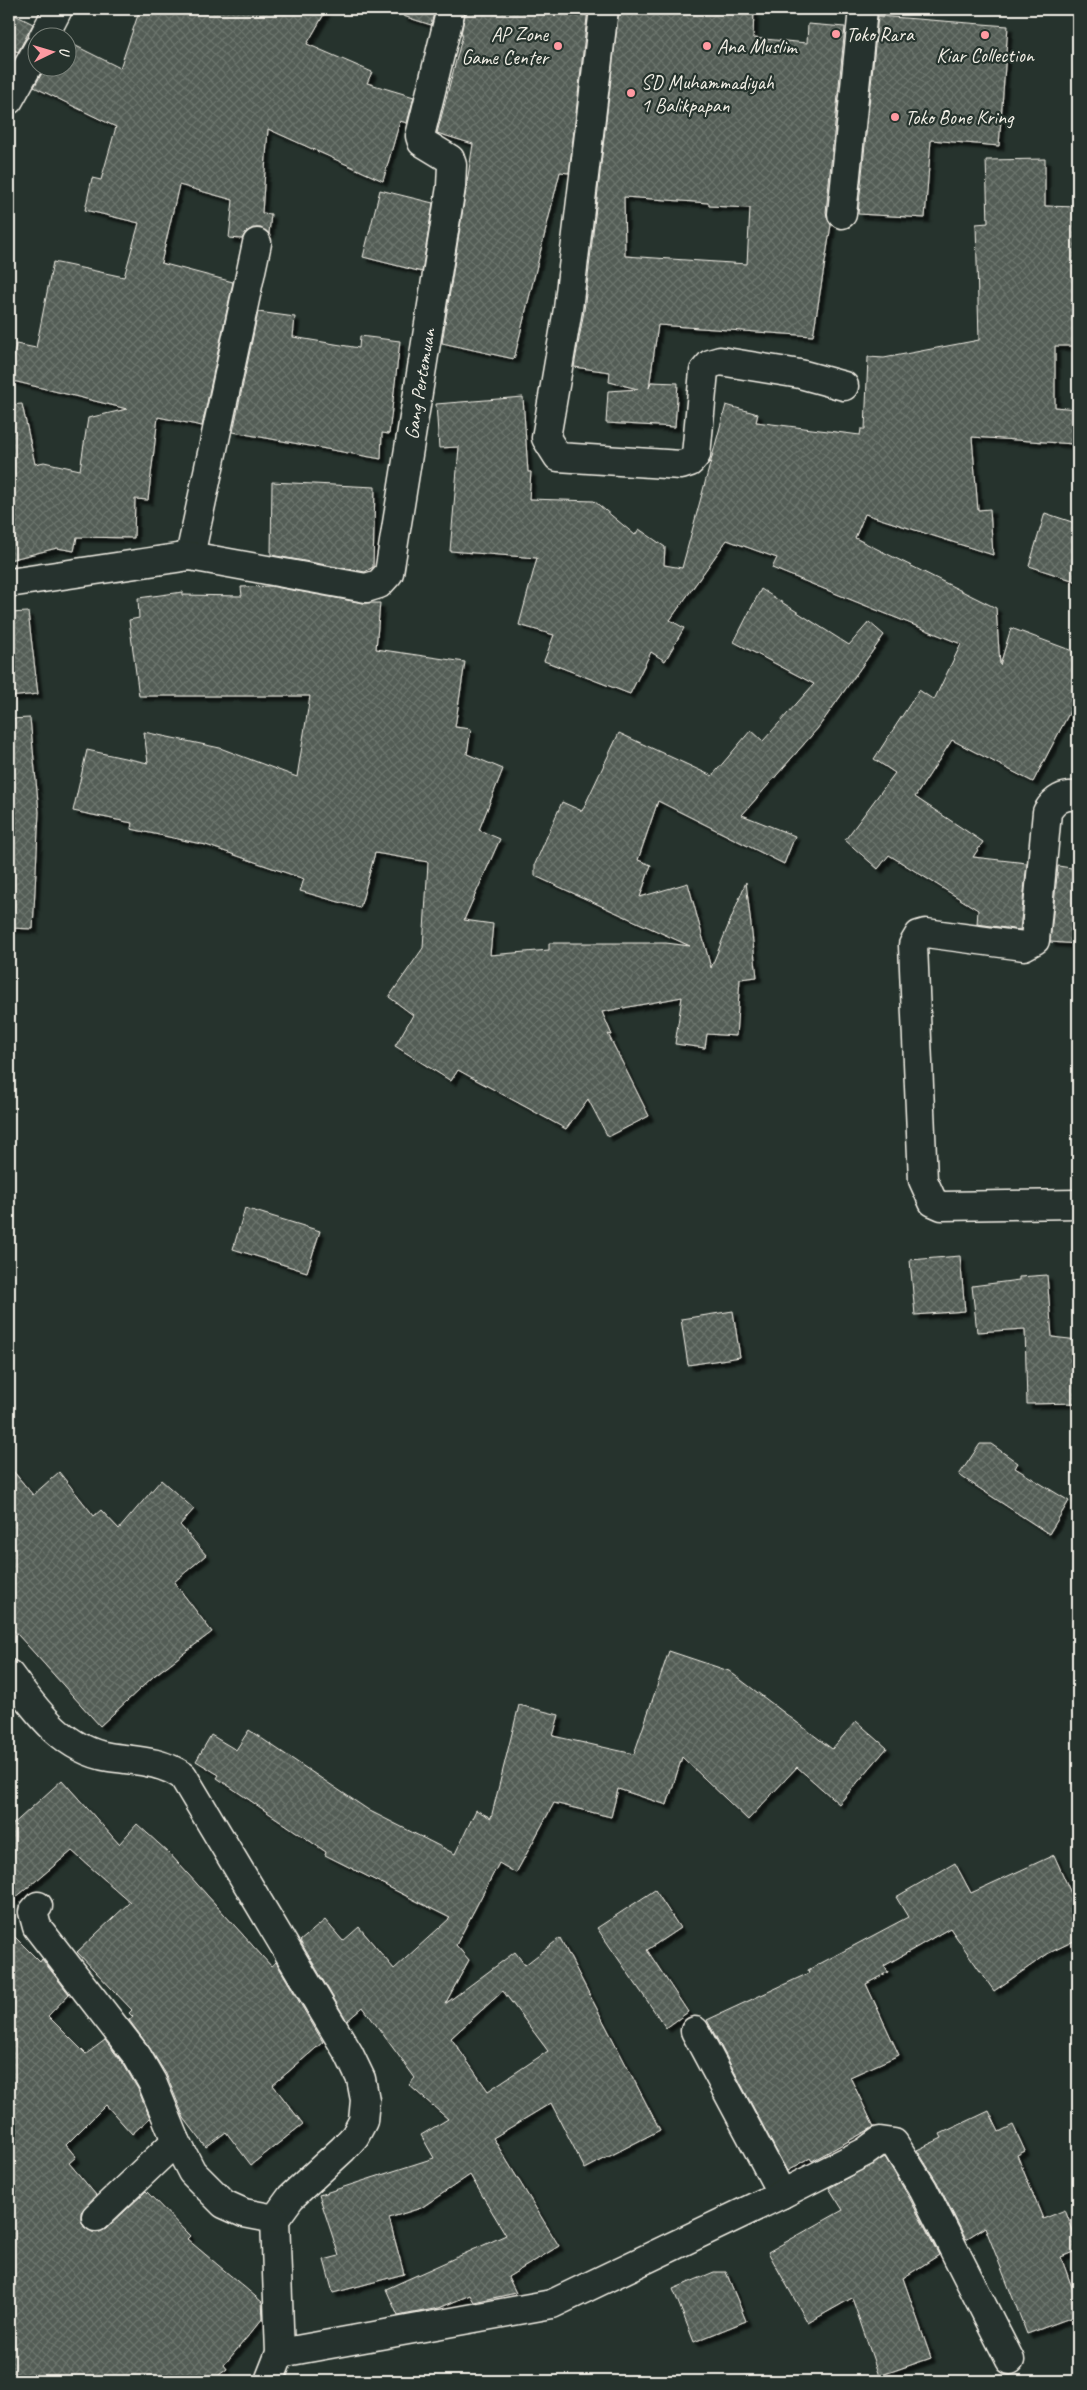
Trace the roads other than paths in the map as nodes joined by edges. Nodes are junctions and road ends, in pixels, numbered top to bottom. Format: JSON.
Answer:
{"nodes":[{"id":1,"x":58,"y":9,"type":"edge"},
{"id":2,"x":451,"y":9,"type":"edge"},
{"id":3,"x":604,"y":9,"type":"edge"},
{"id":4,"x":862,"y":9,"type":"edge"},
{"id":5,"x":48,"y":28,"type":"edge"},
{"id":6,"x":28,"y":66,"type":"edge"},
{"id":7,"x":9,"y":100,"type":"edge"},
{"id":8,"x":842,"y":214,"type":"dead end"},
{"id":9,"x":257,"y":243,"type":"dead end"},
{"id":10,"x":844,"y":386,"type":"dead end"},
{"id":11,"x":190,"y":556,"type":"junction"},
{"id":12,"x":9,"y":582,"type":"edge"},
{"id":13,"x":1078,"y":796,"type":"edge"},
{"id":14,"x":1078,"y":1204,"type":"edge"},
{"id":15,"x":9,"y":1674,"type":"edge"},
{"id":16,"x":38,"y":1906,"type":"dead end"},
{"id":17,"x":695,"y":2031,"type":"dead end"},
{"id":18,"x":176,"y":2141,"type":"junction"},
{"id":19,"x":782,"y":2194,"type":"junction"},
{"id":20,"x":96,"y":2217,"type":"dead end"},
{"id":21,"x":275,"y":2219,"type":"junction"},
{"id":22,"x":280,"y":2353,"type":"junction"},
{"id":23,"x":1010,"y":2360,"type":"dead end"},
{"id":24,"x":269,"y":2381,"type":"edge"}],
"edges":[{"from":1,"to":5,"type":"street"},
{"from":2,"to":11,"type":"street","name":"Gang Pertemuan"},
{"from":3,"to":10,"type":"street"},
{"from":4,"to":8,"type":"street"},
{"from":6,"to":7,"type":"street"},
{"from":9,"to":11,"type":"street"},
{"from":11,"to":12,"type":"street","name":"Gang Pertemuan"},
{"from":13,"to":14,"type":"street"},
{"from":15,"to":21,"type":"street"},
{"from":16,"to":18,"type":"street"},
{"from":17,"to":19,"type":"street"},
{"from":18,"to":20,"type":"street"},
{"from":18,"to":21,"type":"street"},
{"from":19,"to":22,"type":"street"},
{"from":19,"to":23,"type":"street"},
{"from":21,"to":22,"type":"street"},
{"from":22,"to":24,"type":"street"}]}
